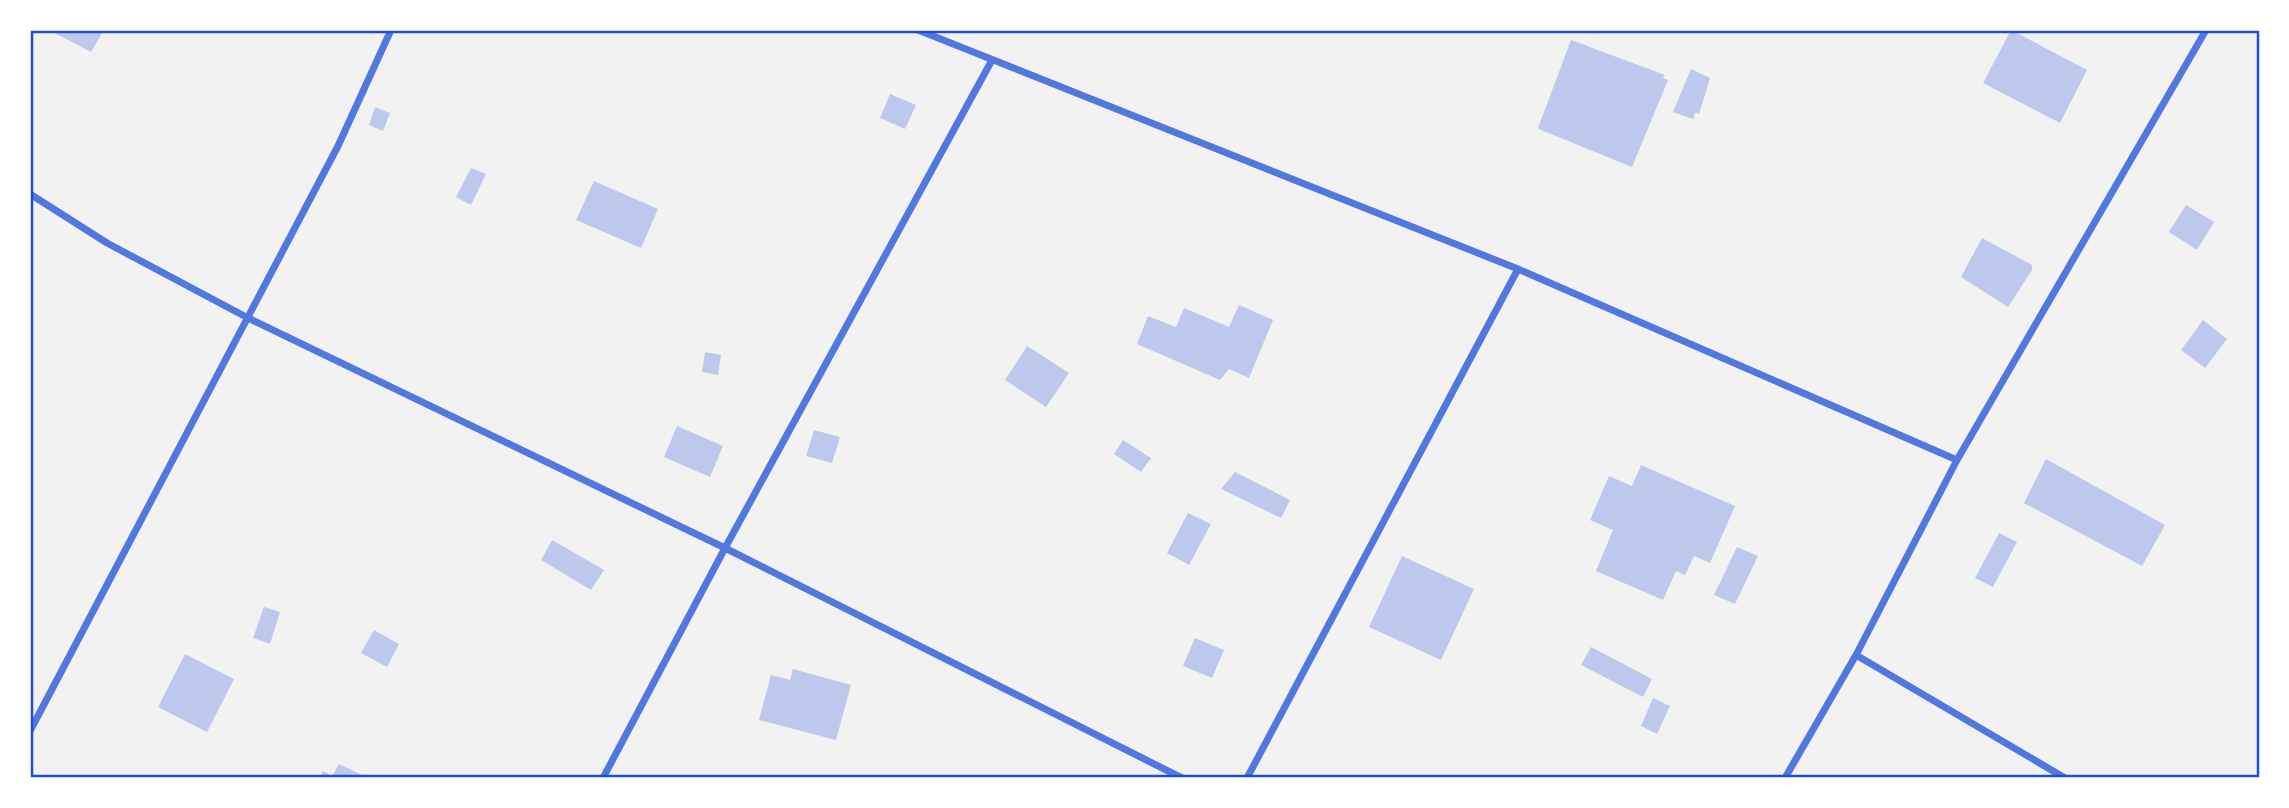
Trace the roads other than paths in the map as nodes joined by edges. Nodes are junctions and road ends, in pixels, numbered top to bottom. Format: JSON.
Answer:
{"nodes":[{"id":1,"x":391,"y":30,"type":"edge"},
{"id":2,"x":918,"y":30,"type":"edge"},
{"id":3,"x":2206,"y":30,"type":"edge"},
{"id":4,"x":992,"y":60,"type":"junction"},
{"id":5,"x":30,"y":194,"type":"edge"},
{"id":6,"x":1518,"y":269,"type":"junction"},
{"id":7,"x":248,"y":318,"type":"junction"},
{"id":8,"x":1958,"y":460,"type":"junction"},
{"id":9,"x":725,"y":548,"type":"junction"},
{"id":10,"x":1856,"y":655,"type":"junction"},
{"id":11,"x":30,"y":731,"type":"edge"},
{"id":12,"x":603,"y":778,"type":"edge"},
{"id":13,"x":1182,"y":778,"type":"edge"},
{"id":14,"x":1247,"y":778,"type":"edge"},
{"id":15,"x":1785,"y":778,"type":"edge"},
{"id":16,"x":2065,"y":778,"type":"edge"}],
"edges":[{"from":1,"to":7,"type":"street"},
{"from":2,"to":4,"type":"street"},
{"from":3,"to":8,"type":"street"},
{"from":4,"to":6,"type":"street"},
{"from":4,"to":9,"type":"street"},
{"from":5,"to":7,"type":"street"},
{"from":6,"to":8,"type":"street"},
{"from":6,"to":14,"type":"street"},
{"from":7,"to":9,"type":"street"},
{"from":7,"to":11,"type":"street"},
{"from":8,"to":10,"type":"street"},
{"from":9,"to":12,"type":"street"},
{"from":9,"to":13,"type":"street"},
{"from":10,"to":15,"type":"street"},
{"from":10,"to":16,"type":"street"}]}
